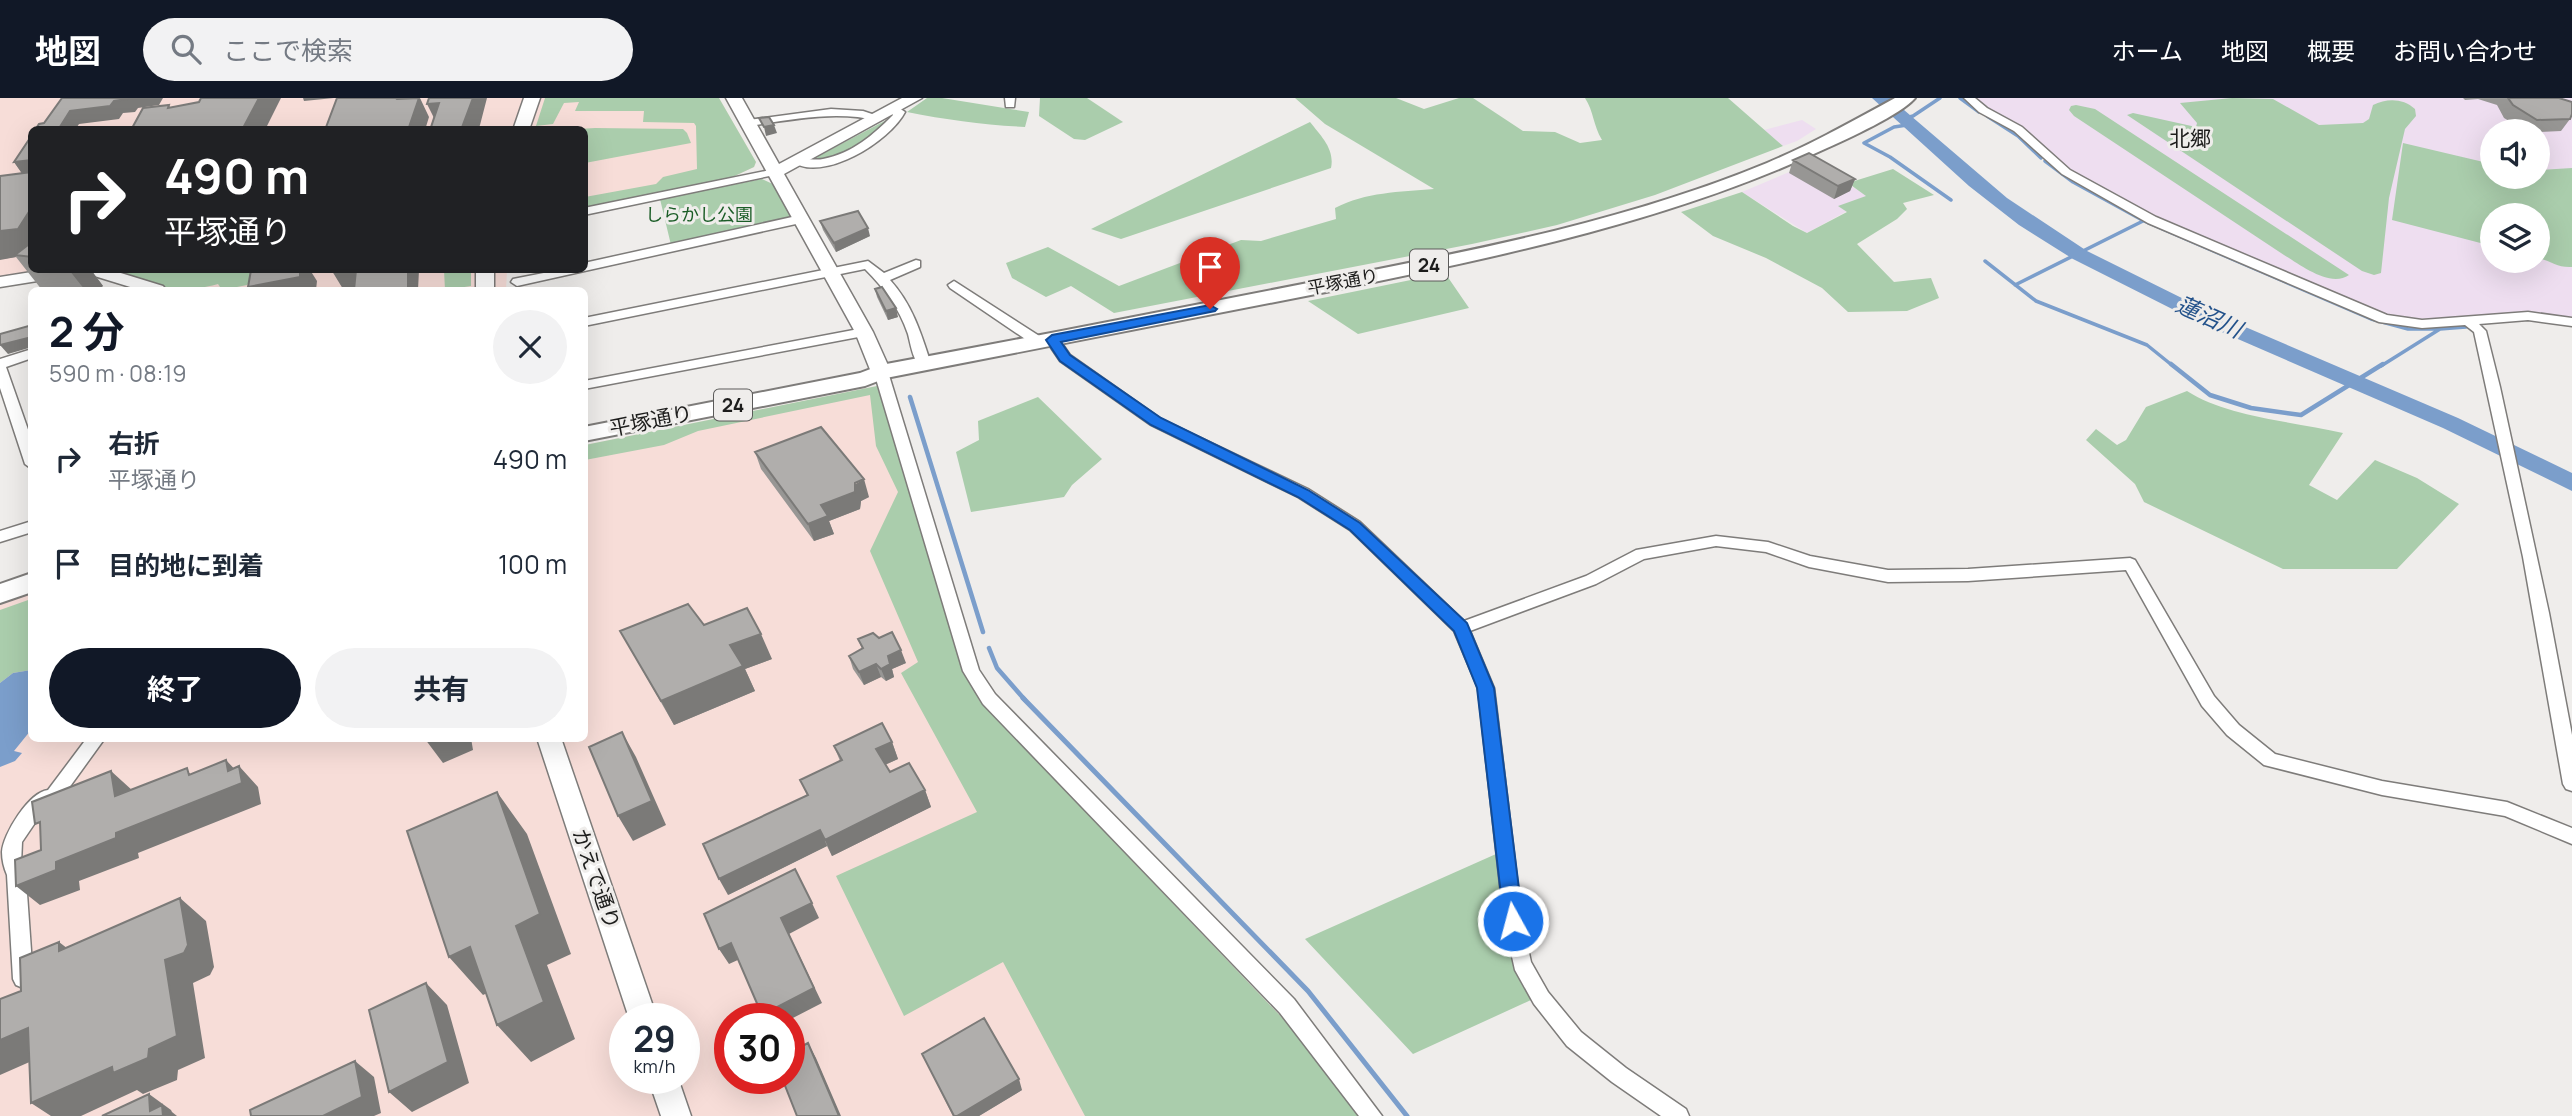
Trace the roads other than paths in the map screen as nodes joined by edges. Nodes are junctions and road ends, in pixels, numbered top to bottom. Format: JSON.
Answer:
{"nodes":[{"id":1,"x":532,"y":98,"type":"edge"},
{"id":2,"x":734,"y":98,"type":"edge"},
{"id":3,"x":914,"y":98,"type":"edge"},
{"id":4,"x":1969,"y":98,"type":"edge"},
{"id":5,"x":1895,"y":105,"type":"edge"},
{"id":6,"x":895,"y":110,"type":"junction"},
{"id":7,"x":879,"y":118,"type":"junction"},
{"id":8,"x":748,"y":123,"type":"junction"},
{"id":9,"x":522,"y":126,"type":"edge"},
{"id":10,"x":797,"y":161,"type":"junction"},
{"id":11,"x":775,"y":172,"type":"junction"},
{"id":12,"x":588,"y":211,"type":"edge"},
{"id":13,"x":801,"y":219,"type":"junction"},
{"id":14,"x":916,"y":264,"type":"dead end"},
{"id":15,"x":588,"y":266,"type":"edge"},
{"id":16,"x":831,"y":272,"type":"junction"},
{"id":17,"x":56,"y":273,"type":"edge"},
{"id":18,"x":103,"y":273,"type":"edge"},
{"id":19,"x":558,"y":273,"type":"edge"},
{"id":20,"x":883,"y":278,"type":"junction"},
{"id":21,"x":517,"y":281,"type":"edge"},
{"id":22,"x":0,"y":282,"type":"edge"},
{"id":23,"x":954,"y":285,"type":"dead end"},
{"id":24,"x":148,"y":287,"type":"edge"},
{"id":25,"x":2467,"y":320,"type":"junction"},
{"id":26,"x":588,"y":321,"type":"edge"},
{"id":27,"x":2572,"y":322,"type":"edge"},
{"id":28,"x":864,"y":332,"type":"junction"},
{"id":29,"x":1046,"y":341,"type":"junction"},
{"id":30,"x":28,"y":355,"type":"edge"},
{"id":31,"x":924,"y":364,"type":"junction"},
{"id":32,"x":0,"y":366,"type":"edge"},
{"id":33,"x":881,"y":372,"type":"junction"},
{"id":34,"x":588,"y":384,"type":"edge"},
{"id":35,"x":588,"y":424,"type":"edge"},
{"id":36,"x":588,"y":433,"type":"edge"},
{"id":37,"x":28,"y":452,"type":"edge"},
{"id":38,"x":28,"y":527,"type":"edge"},
{"id":39,"x":0,"y":537,"type":"edge"},
{"id":40,"x":28,"y":572,"type":"edge"},
{"id":41,"x":0,"y":582,"type":"edge"},
{"id":42,"x":28,"y":584,"type":"edge"},
{"id":43,"x":0,"y":594,"type":"edge"},
{"id":44,"x":1461,"y":628,"type":"junction"},
{"id":45,"x":94,"y":742,"type":"edge"},
{"id":46,"x":550,"y":742,"type":"edge"},
{"id":47,"x":2572,"y":784,"type":"edge"},
{"id":48,"x":57,"y":790,"type":"junction"},
{"id":49,"x":42,"y":830,"type":"edge"},
{"id":50,"x":2572,"y":836,"type":"edge"},
{"id":51,"x":44,"y":863,"type":"edge"},
{"id":52,"x":16,"y":883,"type":"junction"},
{"id":53,"x":20,"y":994,"type":"edge"},
{"id":54,"x":638,"y":1003,"type":"edge"},
{"id":55,"x":668,"y":1094,"type":"edge"},
{"id":56,"x":676,"y":1116,"type":"edge"},
{"id":57,"x":1372,"y":1116,"type":"edge"},
{"id":58,"x":1679,"y":1116,"type":"edge"}],
"edges":[{"from":1,"to":9,"type":"street"},
{"from":2,"to":8,"type":"street"},
{"from":3,"to":6,"type":"street"},
{"from":4,"to":25,"type":"street"},
{"from":5,"to":29,"type":"main road","name":"平塚通り","number":"24"},
{"from":6,"to":7,"type":"street"},
{"from":6,"to":10,"type":"street"},
{"from":7,"to":8,"type":"street"},
{"from":7,"to":10,"type":"street"},
{"from":8,"to":11,"type":"street"},
{"from":10,"to":11,"type":"street"},
{"from":11,"to":12,"type":"street"},
{"from":11,"to":13,"type":"street"},
{"from":13,"to":15,"type":"street"},
{"from":13,"to":16,"type":"street"},
{"from":14,"to":20,"type":"street"},
{"from":16,"to":20,"type":"street"},
{"from":16,"to":26,"type":"street"},
{"from":16,"to":28,"type":"street"},
{"from":17,"to":22,"type":"street"},
{"from":18,"to":24,"type":"street"},
{"from":19,"to":21,"type":"street"},
{"from":20,"to":31,"type":"street"},
{"from":23,"to":29,"type":"street"},
{"from":25,"to":27,"type":"street"},
{"from":25,"to":47,"type":"street"},
{"from":28,"to":33,"type":"street"},
{"from":28,"to":34,"type":"street"},
{"from":29,"to":31,"type":"main road","name":"平塚通り","number":"24"},
{"from":29,"to":44,"type":"street"},
{"from":30,"to":32,"type":"street"},
{"from":31,"to":33,"type":"main road","name":"平塚通り","number":"24"},
{"from":32,"to":37,"type":"street"},
{"from":33,"to":35,"type":"main road","name":"平塚通り","number":"24"},
{"from":33,"to":36,"type":"main road","name":"平塚通り","number":"24"},
{"from":33,"to":57,"type":"street"},
{"from":38,"to":39,"type":"street"},
{"from":40,"to":41,"type":"main road"},
{"from":42,"to":43,"type":"main road"},
{"from":44,"to":50,"type":"street"},
{"from":44,"to":58,"type":"street"},
{"from":45,"to":48,"type":"street"},
{"from":46,"to":54,"type":"street","name":"かえで通り"},
{"from":48,"to":49,"type":"street"},
{"from":48,"to":52,"type":"street"},
{"from":51,"to":52,"type":"street"},
{"from":52,"to":53,"type":"street"},
{"from":55,"to":56,"type":"street"}]}
